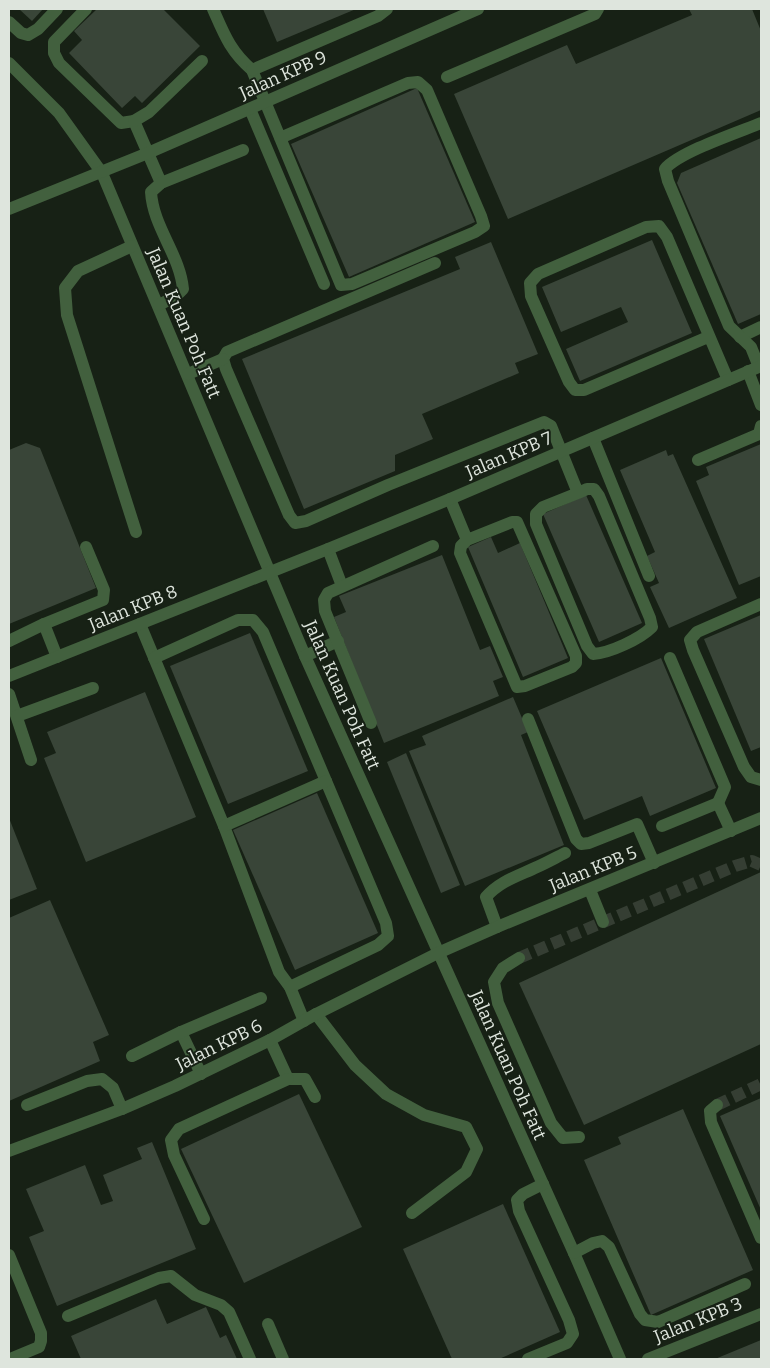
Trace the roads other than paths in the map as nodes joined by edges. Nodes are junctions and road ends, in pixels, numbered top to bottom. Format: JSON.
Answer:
{"nodes":[{"id":1,"x":57,"y":9,"type":"edge"},
{"id":2,"x":86,"y":9,"type":"edge"},
{"id":3,"x":213,"y":9,"type":"edge"},
{"id":4,"x":387,"y":9,"type":"edge"},
{"id":5,"x":478,"y":9,"type":"edge"},
{"id":6,"x":598,"y":9,"type":"edge"},
{"id":7,"x":9,"y":22,"type":"edge"},
{"id":8,"x":202,"y":61,"type":"dead end"},
{"id":9,"x":9,"y":63,"type":"edge"},
{"id":10,"x":252,"y":70,"type":"junction"},
{"id":11,"x":448,"y":77,"type":"dead end"},
{"id":12,"x":266,"y":102,"type":"junction"},
{"id":13,"x":250,"y":109,"type":"junction"},
{"id":14,"x":134,"y":121,"type":"junction"},
{"id":15,"x":761,"y":122,"type":"edge"},
{"id":16,"x":280,"y":138,"type":"junction"},
{"id":17,"x":242,"y":150,"type":"dead end"},
{"id":18,"x":148,"y":153,"type":"junction"},
{"id":19,"x":102,"y":173,"type":"junction"},
{"id":20,"x":162,"y":183,"type":"junction"},
{"id":21,"x":9,"y":209,"type":"edge"},
{"id":22,"x":132,"y":246,"type":"junction"},
{"id":23,"x":435,"y":263,"type":"dead end"},
{"id":24,"x":324,"y":284,"type":"dead end"},
{"id":25,"x":159,"y":305,"type":"junction"},
{"id":26,"x":761,"y":328,"type":"edge"},
{"id":27,"x":708,"y":337,"type":"junction"},
{"id":28,"x":740,"y":337,"type":"junction"},
{"id":29,"x":224,"y":359,"type":"junction"},
{"id":30,"x":756,"y":368,"type":"edge"},
{"id":31,"x":188,"y":374,"type":"junction"},
{"id":32,"x":728,"y":380,"type":"junction"},
{"id":33,"x":761,"y":405,"type":"edge"},
{"id":34,"x":761,"y":426,"type":"edge"},
{"id":35,"x":593,"y":438,"type":"junction"},
{"id":36,"x":561,"y":451,"type":"junction"},
{"id":37,"x":698,"y":460,"type":"dead end"},
{"id":38,"x":578,"y":493,"type":"junction"},
{"id":39,"x":450,"y":499,"type":"junction"},
{"id":40,"x":136,"y":532,"type":"dead end"},
{"id":41,"x":467,"y":540,"type":"junction"},
{"id":42,"x":433,"y":546,"type":"dead end"},
{"id":43,"x":86,"y":547,"type":"dead end"},
{"id":44,"x":328,"y":549,"type":"junction"},
{"id":45,"x":270,"y":572,"type":"junction"},
{"id":46,"x":650,"y":576,"type":"dead end"},
{"id":47,"x":342,"y":586,"type":"junction"},
{"id":48,"x":761,"y":604,"type":"edge"},
{"id":49,"x":44,"y":624,"type":"junction"},
{"id":50,"x":140,"y":624,"type":"junction"},
{"id":51,"x":9,"y":641,"type":"edge"},
{"id":52,"x":338,"y":641,"type":"junction"},
{"id":53,"x":305,"y":656,"type":"junction"},
{"id":54,"x":57,"y":657,"type":"junction"},
{"id":55,"x":154,"y":658,"type":"junction"},
{"id":56,"x":670,"y":658,"type":"dead end"},
{"id":57,"x":9,"y":676,"type":"edge"},
{"id":58,"x":92,"y":688,"type":"dead end"},
{"id":59,"x":9,"y":694,"type":"edge"},
{"id":60,"x":18,"y":716,"type":"junction"},
{"id":61,"x":528,"y":719,"type":"dead end"},
{"id":62,"x":371,"y":723,"type":"dead end"},
{"id":63,"x":31,"y":760,"type":"dead end"},
{"id":64,"x":761,"y":780,"type":"edge"},
{"id":65,"x":326,"y":781,"type":"junction"},
{"id":66,"x":718,"y":802,"type":"junction"},
{"id":67,"x":761,"y":820,"type":"edge"},
{"id":68,"x":224,"y":826,"type":"junction"},
{"id":69,"x":662,"y":826,"type":"dead end"},
{"id":70,"x":731,"y":831,"type":"junction"},
{"id":71,"x":565,"y":853,"type":"dead end"},
{"id":72,"x":654,"y":863,"type":"junction"},
{"id":73,"x":590,"y":890,"type":"junction"},
{"id":74,"x":604,"y":922,"type":"dead end"},
{"id":75,"x":497,"y":927,"type":"junction"},
{"id":76,"x":438,"y":953,"type":"junction"},
{"id":77,"x":519,"y":958,"type":"tunnel mouth"},
{"id":78,"x":290,"y":986,"type":"junction"},
{"id":79,"x":261,"y":998,"type":"dead end"},
{"id":80,"x":316,"y":1014,"type":"junction"},
{"id":81,"x":304,"y":1021,"type":"junction"},
{"id":82,"x":181,"y":1032,"type":"junction"},
{"id":83,"x":270,"y":1040,"type":"junction"},
{"id":84,"x":132,"y":1056,"type":"dead end"},
{"id":85,"x":201,"y":1074,"type":"junction"},
{"id":86,"x":288,"y":1079,"type":"junction"},
{"id":87,"x":315,"y":1097,"type":"dead end"},
{"id":88,"x":27,"y":1105,"type":"dead end"},
{"id":89,"x":717,"y":1105,"type":"dead end"},
{"id":90,"x":122,"y":1109,"type":"junction"},
{"id":91,"x":579,"y":1136,"type":"dead end"},
{"id":92,"x":9,"y":1151,"type":"edge"},
{"id":93,"x":543,"y":1184,"type":"junction"},
{"id":94,"x":412,"y":1213,"type":"dead end"},
{"id":95,"x":204,"y":1219,"type":"dead end"},
{"id":96,"x":761,"y":1238,"type":"edge"},
{"id":97,"x":574,"y":1253,"type":"junction"},
{"id":98,"x":9,"y":1255,"type":"edge"},
{"id":99,"x":745,"y":1284,"type":"dead end"},
{"id":100,"x":761,"y":1314,"type":"edge"},
{"id":101,"x":68,"y":1316,"type":"dead end"},
{"id":102,"x":268,"y":1324,"type":"dead end"},
{"id":103,"x":10,"y":1359,"type":"edge"},
{"id":104,"x":250,"y":1359,"type":"edge"},
{"id":105,"x":283,"y":1359,"type":"edge"},
{"id":106,"x":528,"y":1359,"type":"edge"},
{"id":107,"x":620,"y":1359,"type":"edge"},
{"id":108,"x":648,"y":1359,"type":"edge"}],
"edges":[{"from":1,"to":7,"type":"street"},
{"from":2,"to":14,"type":"street"},
{"from":3,"to":10,"type":"street"},
{"from":4,"to":10,"type":"street"},
{"from":5,"to":12,"type":"street","name":"Jalan KPB 9"},
{"from":6,"to":11,"type":"street"},
{"from":8,"to":14,"type":"street"},
{"from":9,"to":19,"type":"street","name":"Jalan Kuan Poh Fatt"},
{"from":10,"to":12,"type":"street"},
{"from":12,"to":13,"type":"street","name":"Jalan KPB 9"},
{"from":12,"to":16,"type":"street"},
{"from":13,"to":18,"type":"street","name":"Jalan KPB 9"},
{"from":13,"to":24,"type":"street"},
{"from":14,"to":18,"type":"street"},
{"from":15,"to":28,"type":"street"},
{"from":16,"to":16,"type":"street"},
{"from":17,"to":20,"type":"street"},
{"from":18,"to":19,"type":"street","name":"Jalan KPB 9"},
{"from":18,"to":20,"type":"street"},
{"from":19,"to":21,"type":"street","name":"Jalan KPB 9"},
{"from":19,"to":22,"type":"street","name":"Jalan Kuan Poh Fatt"},
{"from":20,"to":25,"type":"street"},
{"from":22,"to":25,"type":"street","name":"Jalan Kuan Poh Fatt"},
{"from":22,"to":40,"type":"street"},
{"from":23,"to":29,"type":"street"},
{"from":25,"to":31,"type":"street","name":"Jalan Kuan Poh Fatt"},
{"from":26,"to":28,"type":"street"},
{"from":27,"to":27,"type":"street"},
{"from":27,"to":32,"type":"street"},
{"from":28,"to":30,"type":"street"},
{"from":29,"to":31,"type":"street"},
{"from":29,"to":36,"type":"street"},
{"from":30,"to":32,"type":"street","name":"Jalan KPB 7"},
{"from":30,"to":33,"type":"street"},
{"from":31,"to":45,"type":"street","name":"Jalan Kuan Poh Fatt"},
{"from":32,"to":35,"type":"street","name":"Jalan KPB 7"},
{"from":34,"to":37,"type":"street"},
{"from":35,"to":36,"type":"street","name":"Jalan KPB 7"},
{"from":35,"to":46,"type":"street"},
{"from":36,"to":38,"type":"street"},
{"from":36,"to":39,"type":"street","name":"Jalan KPB 7"},
{"from":38,"to":38,"type":"street"},
{"from":39,"to":41,"type":"street"},
{"from":39,"to":44,"type":"street","name":"Jalan KPB 7"},
{"from":41,"to":41,"type":"street"},
{"from":42,"to":47,"type":"street"},
{"from":43,"to":49,"type":"street"},
{"from":44,"to":45,"type":"street","name":"Jalan KPB 7"},
{"from":44,"to":47,"type":"street"},
{"from":45,"to":50,"type":"street","name":"Jalan KPB 8"},
{"from":45,"to":53,"type":"street","name":"Jalan Kuan Poh Fatt"},
{"from":47,"to":52,"type":"street"},
{"from":48,"to":64,"type":"street"},
{"from":49,"to":51,"type":"street"},
{"from":49,"to":54,"type":"street"},
{"from":50,"to":54,"type":"street","name":"Jalan KPB 8"},
{"from":50,"to":55,"type":"street"},
{"from":52,"to":53,"type":"street"},
{"from":52,"to":62,"type":"street"},
{"from":53,"to":76,"type":"street","name":"Jalan Kuan Poh Fatt"},
{"from":54,"to":57,"type":"street","name":"Jalan KPB 8"},
{"from":55,"to":65,"type":"street"},
{"from":55,"to":68,"type":"street"},
{"from":56,"to":66,"type":"street"},
{"from":58,"to":60,"type":"street"},
{"from":59,"to":60,"type":"street"},
{"from":60,"to":63,"type":"street"},
{"from":61,"to":72,"type":"street"},
{"from":65,"to":68,"type":"street"},
{"from":65,"to":78,"type":"street"},
{"from":66,"to":69,"type":"street"},
{"from":66,"to":70,"type":"street"},
{"from":67,"to":70,"type":"street","name":"Jalan KPB 5"},
{"from":68,"to":78,"type":"street"},
{"from":70,"to":72,"type":"street","name":"Jalan KPB 5"},
{"from":71,"to":75,"type":"street"},
{"from":72,"to":73,"type":"street","name":"Jalan KPB 5"},
{"from":73,"to":74,"type":"street"},
{"from":73,"to":75,"type":"street","name":"Jalan KPB 5"},
{"from":75,"to":76,"type":"street","name":"Jalan KPB 5"},
{"from":76,"to":80,"type":"street","name":"Jalan KPB 6"},
{"from":76,"to":93,"type":"street","name":"Jalan Kuan Poh Fatt"},
{"from":77,"to":91,"type":"street"},
{"from":78,"to":81,"type":"street"},
{"from":79,"to":82,"type":"street"},
{"from":80,"to":81,"type":"street","name":"Jalan KPB 6"},
{"from":80,"to":94,"type":"street"},
{"from":81,"to":83,"type":"street","name":"Jalan KPB 6"},
{"from":82,"to":84,"type":"street"},
{"from":82,"to":85,"type":"street"},
{"from":83,"to":85,"type":"street","name":"Jalan KPB 6"},
{"from":83,"to":86,"type":"street"},
{"from":85,"to":90,"type":"street","name":"Jalan KPB 6"},
{"from":86,"to":87,"type":"street"},
{"from":86,"to":95,"type":"street"},
{"from":88,"to":90,"type":"street"},
{"from":89,"to":96,"type":"street"},
{"from":90,"to":92,"type":"street","name":"Jalan KPB 6"},
{"from":93,"to":97,"type":"street","name":"Jalan Kuan Poh Fatt"},
{"from":93,"to":106,"type":"street"},
{"from":97,"to":99,"type":"street"},
{"from":97,"to":107,"type":"street","name":"Jalan Kuan Poh Fatt"},
{"from":98,"to":103,"type":"street"},
{"from":100,"to":108,"type":"street","name":"Jalan KPB 3"},
{"from":101,"to":104,"type":"street"},
{"from":102,"to":105,"type":"street"}]}
